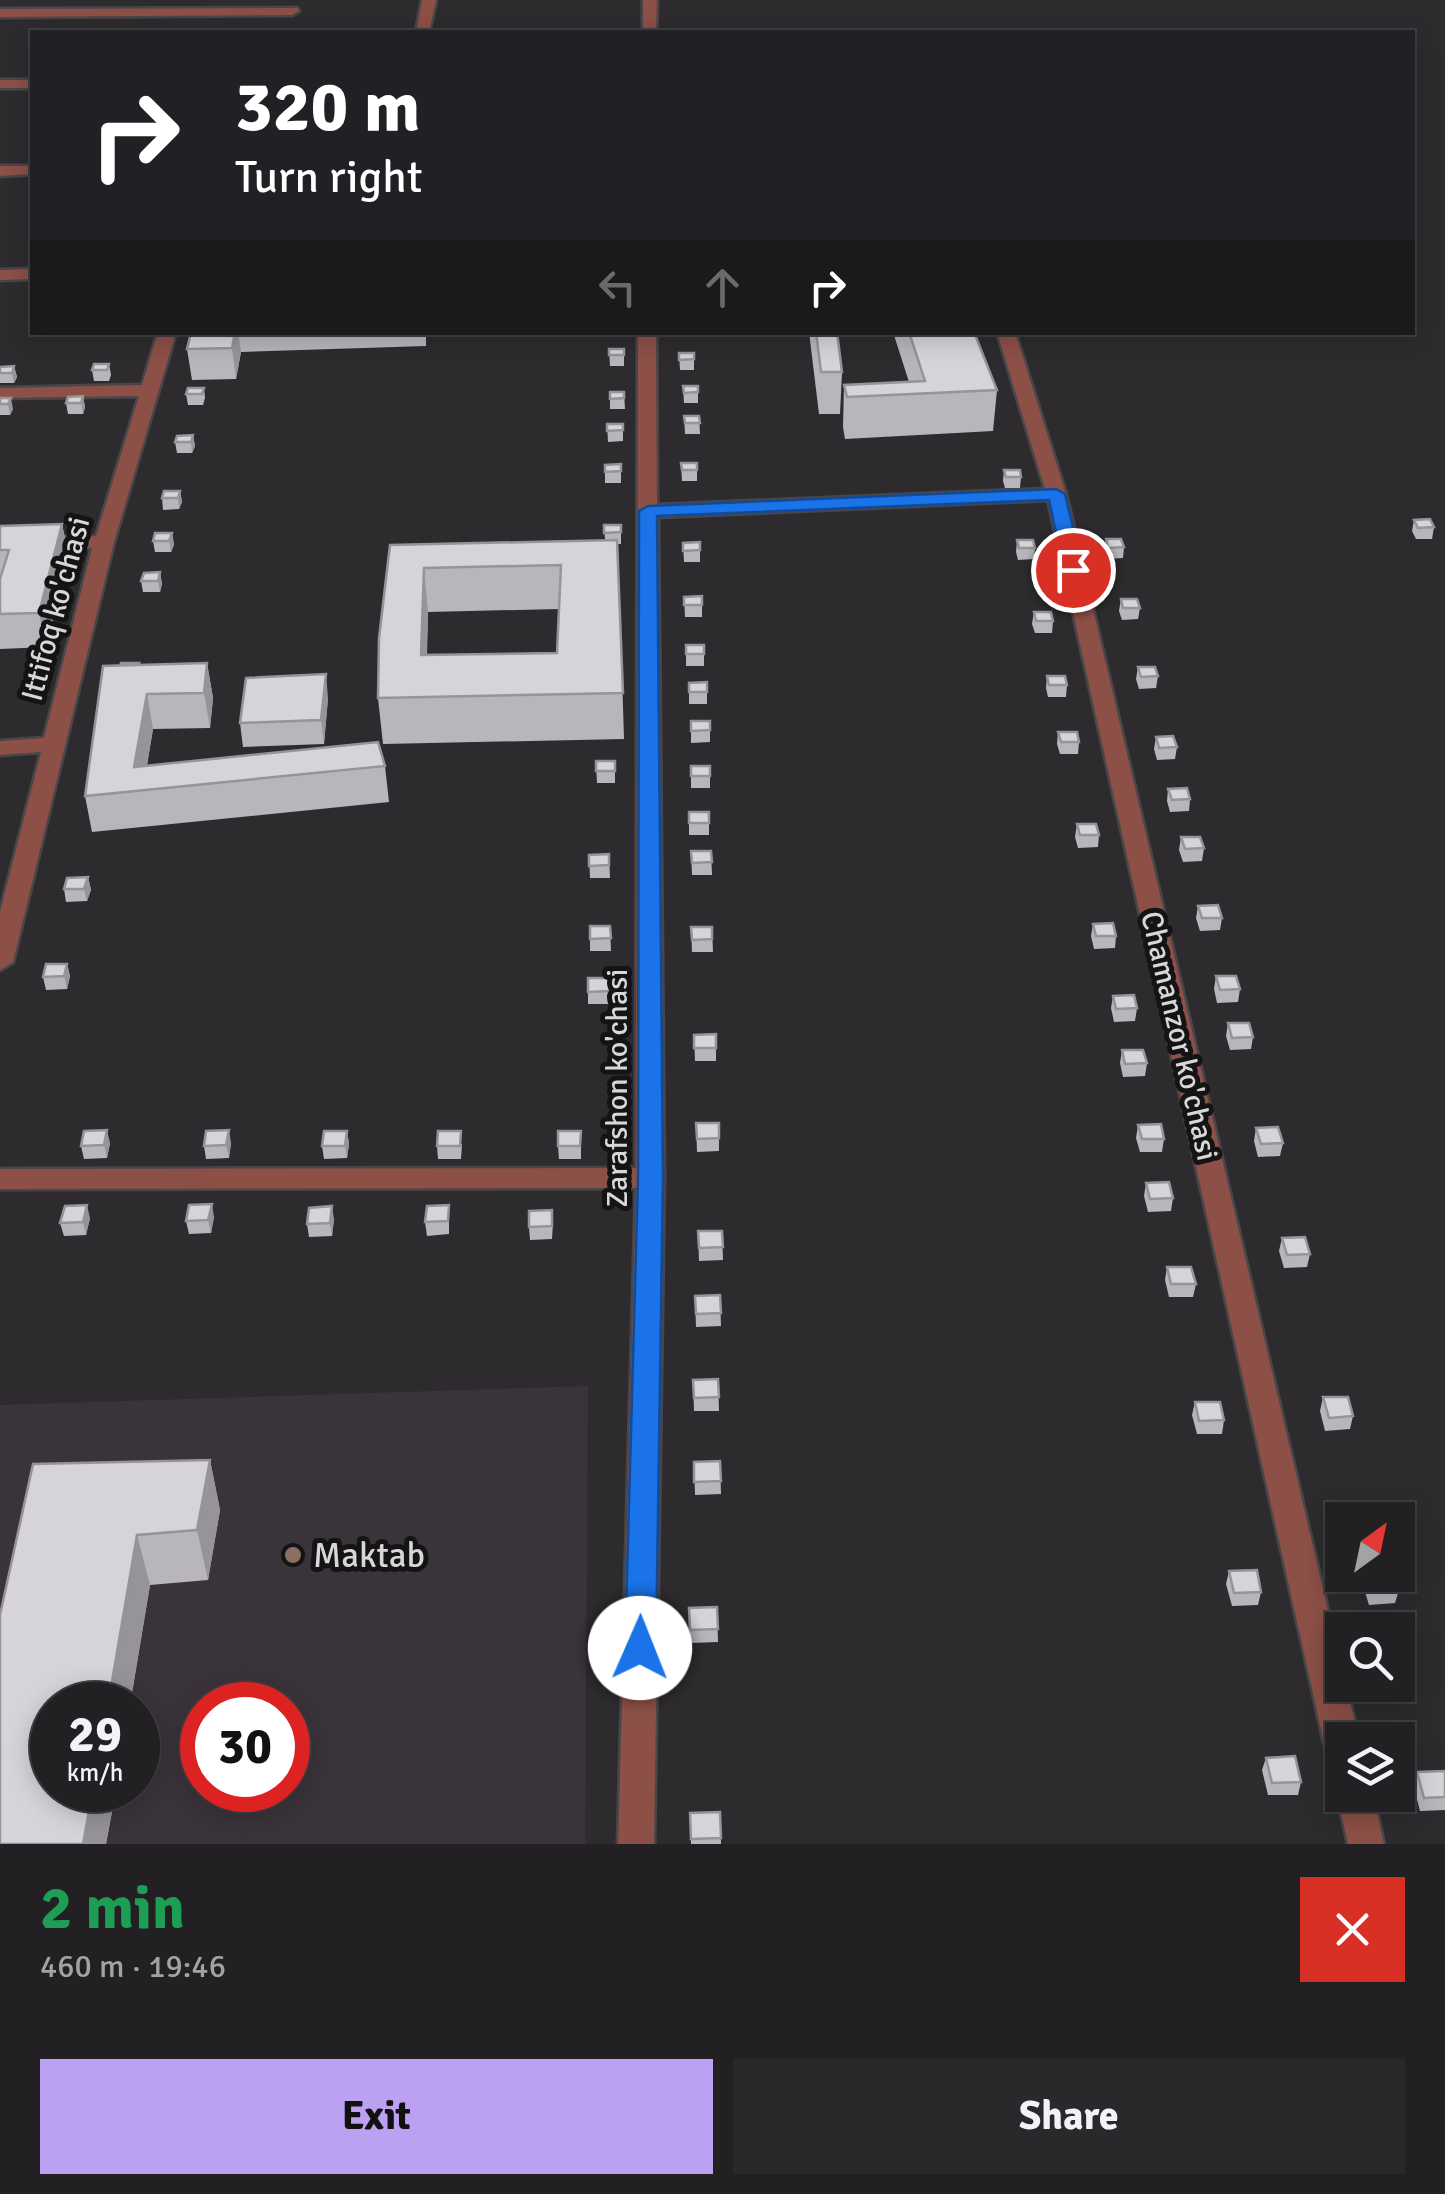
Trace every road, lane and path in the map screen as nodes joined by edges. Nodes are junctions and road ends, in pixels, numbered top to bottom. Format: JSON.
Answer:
{"nodes":[{"id":1,"x":429,"y":0,"type":"edge"},
{"id":2,"x":650,"y":0,"type":"edge"},
{"id":3,"x":295,"y":5,"type":"edge"},
{"id":4,"x":0,"y":13,"type":"edge"},
{"id":5,"x":261,"y":26,"type":"dead end"},
{"id":6,"x":422,"y":30,"type":"edge"},
{"id":7,"x":650,"y":30,"type":"edge"},
{"id":8,"x":0,"y":84,"type":"edge"},
{"id":9,"x":30,"y":84,"type":"edge"},
{"id":10,"x":30,"y":170,"type":"edge"},
{"id":11,"x":0,"y":171,"type":"edge"},
{"id":12,"x":0,"y":274,"type":"edge"},
{"id":13,"x":30,"y":274,"type":"edge"},
{"id":14,"x":167,"y":335,"type":"edge"},
{"id":15,"x":648,"y":335,"type":"edge"},
{"id":16,"x":1007,"y":335,"type":"edge"},
{"id":17,"x":150,"y":390,"type":"junction"},
{"id":18,"x":0,"y":393,"type":"edge"},
{"id":19,"x":1056,"y":494,"type":"junction"},
{"id":20,"x":648,"y":511,"type":"junction"},
{"id":21,"x":104,"y":542,"type":"junction"},
{"id":22,"x":0,"y":544,"type":"edge"},
{"id":23,"x":51,"y":744,"type":"junction"},
{"id":24,"x":0,"y":748,"type":"edge"},
{"id":25,"x":0,"y":962,"type":"edge"},
{"id":26,"x":650,"y":1178,"type":"junction"},
{"id":27,"x":0,"y":1179,"type":"edge"},
{"id":28,"x":1337,"y":1722,"type":"edge"},
{"id":29,"x":1359,"y":1812,"type":"edge"},
{"id":30,"x":636,"y":1844,"type":"edge"},
{"id":31,"x":1366,"y":1844,"type":"edge"}],
"edges":[{"from":1,"to":6,"type":"street"},
{"from":2,"to":7,"type":"street"},
{"from":3,"to":4,"type":"street"},
{"from":3,"to":5,"type":"street"},
{"from":8,"to":9,"type":"street"},
{"from":10,"to":11,"type":"street"},
{"from":12,"to":13,"type":"street"},
{"from":14,"to":17,"type":"street","name":"Ittifoq ko'chasi"},
{"from":15,"to":20,"type":"street","name":"Zarafshon ko'chasi"},
{"from":16,"to":19,"type":"street","name":"Chamanzor ko'chasi"},
{"from":17,"to":18,"type":"street"},
{"from":17,"to":21,"type":"street","name":"Ittifoq ko'chasi"},
{"from":19,"to":20,"type":"street"},
{"from":19,"to":28,"type":"street","name":"Chamanzor ko'chasi"},
{"from":20,"to":26,"type":"street","name":"Zarafshon ko'chasi"},
{"from":21,"to":22,"type":"street"},
{"from":21,"to":23,"type":"street","name":"Ittifoq ko'chasi"},
{"from":23,"to":24,"type":"street"},
{"from":23,"to":25,"type":"street","name":"Ittifoq ko'chasi"},
{"from":26,"to":27,"type":"street"},
{"from":26,"to":30,"type":"street","name":"Zarafshon ko'chasi"},
{"from":29,"to":31,"type":"street"}]}
